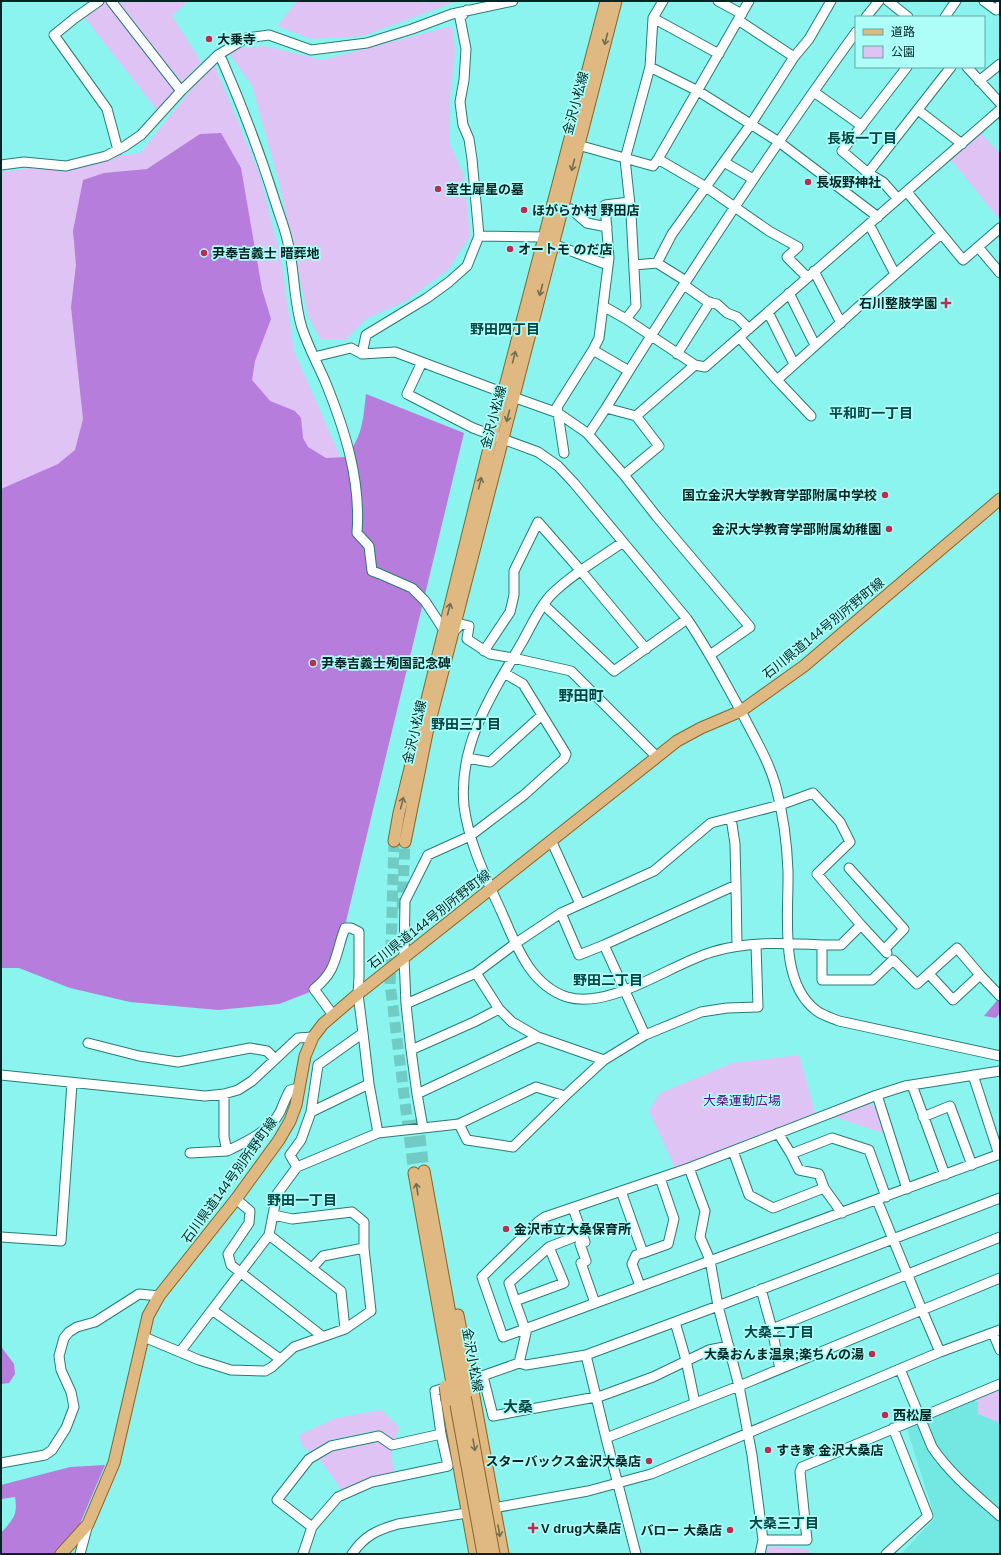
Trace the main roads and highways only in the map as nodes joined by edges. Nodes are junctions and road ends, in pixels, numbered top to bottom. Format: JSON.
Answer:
{"nodes":[{"id":1,"x":606,"y":1,"type":"edge"},
{"id":2,"x":616,"y":1,"type":"edge"},
{"id":3,"x":549,"y":240,"type":"junction"},
{"id":4,"x":1000,"y":499,"type":"edge"},
{"id":5,"x":399,"y":842,"type":"tunnel mouth"},
{"id":6,"x":457,"y":1381,"type":"junction"},
{"id":7,"x":61,"y":1554,"type":"edge"},
{"id":8,"x":474,"y":1554,"type":"edge"},
{"id":9,"x":483,"y":1554,"type":"edge"},
{"id":10,"x":494,"y":1554,"type":"edge"},
{"id":11,"x":503,"y":1554,"type":"edge"}],
"edges":[{"from":1,"to":3,"type":"main road","name":"金沢小松線"},
{"from":2,"to":3,"type":"main road","name":"金沢小松線","one_way":true},
{"from":3,"to":5,"type":"main road","name":"金沢小松線"},
{"from":4,"to":7,"type":"main road","name":"石川県道144号別所野町線"},
{"from":6,"to":6,"type":"main road","name":"金沢小松線","one_way":true},
{"from":6,"to":8,"type":"main road","bridge":true},
{"from":6,"to":9,"type":"main road","name":"金沢小松線","bridge":true},
{"from":6,"to":10,"type":"main road","name":"金沢小松線","one_way":true,"bridge":true},
{"from":6,"to":11,"type":"main road","one_way":true,"bridge":true}]}
